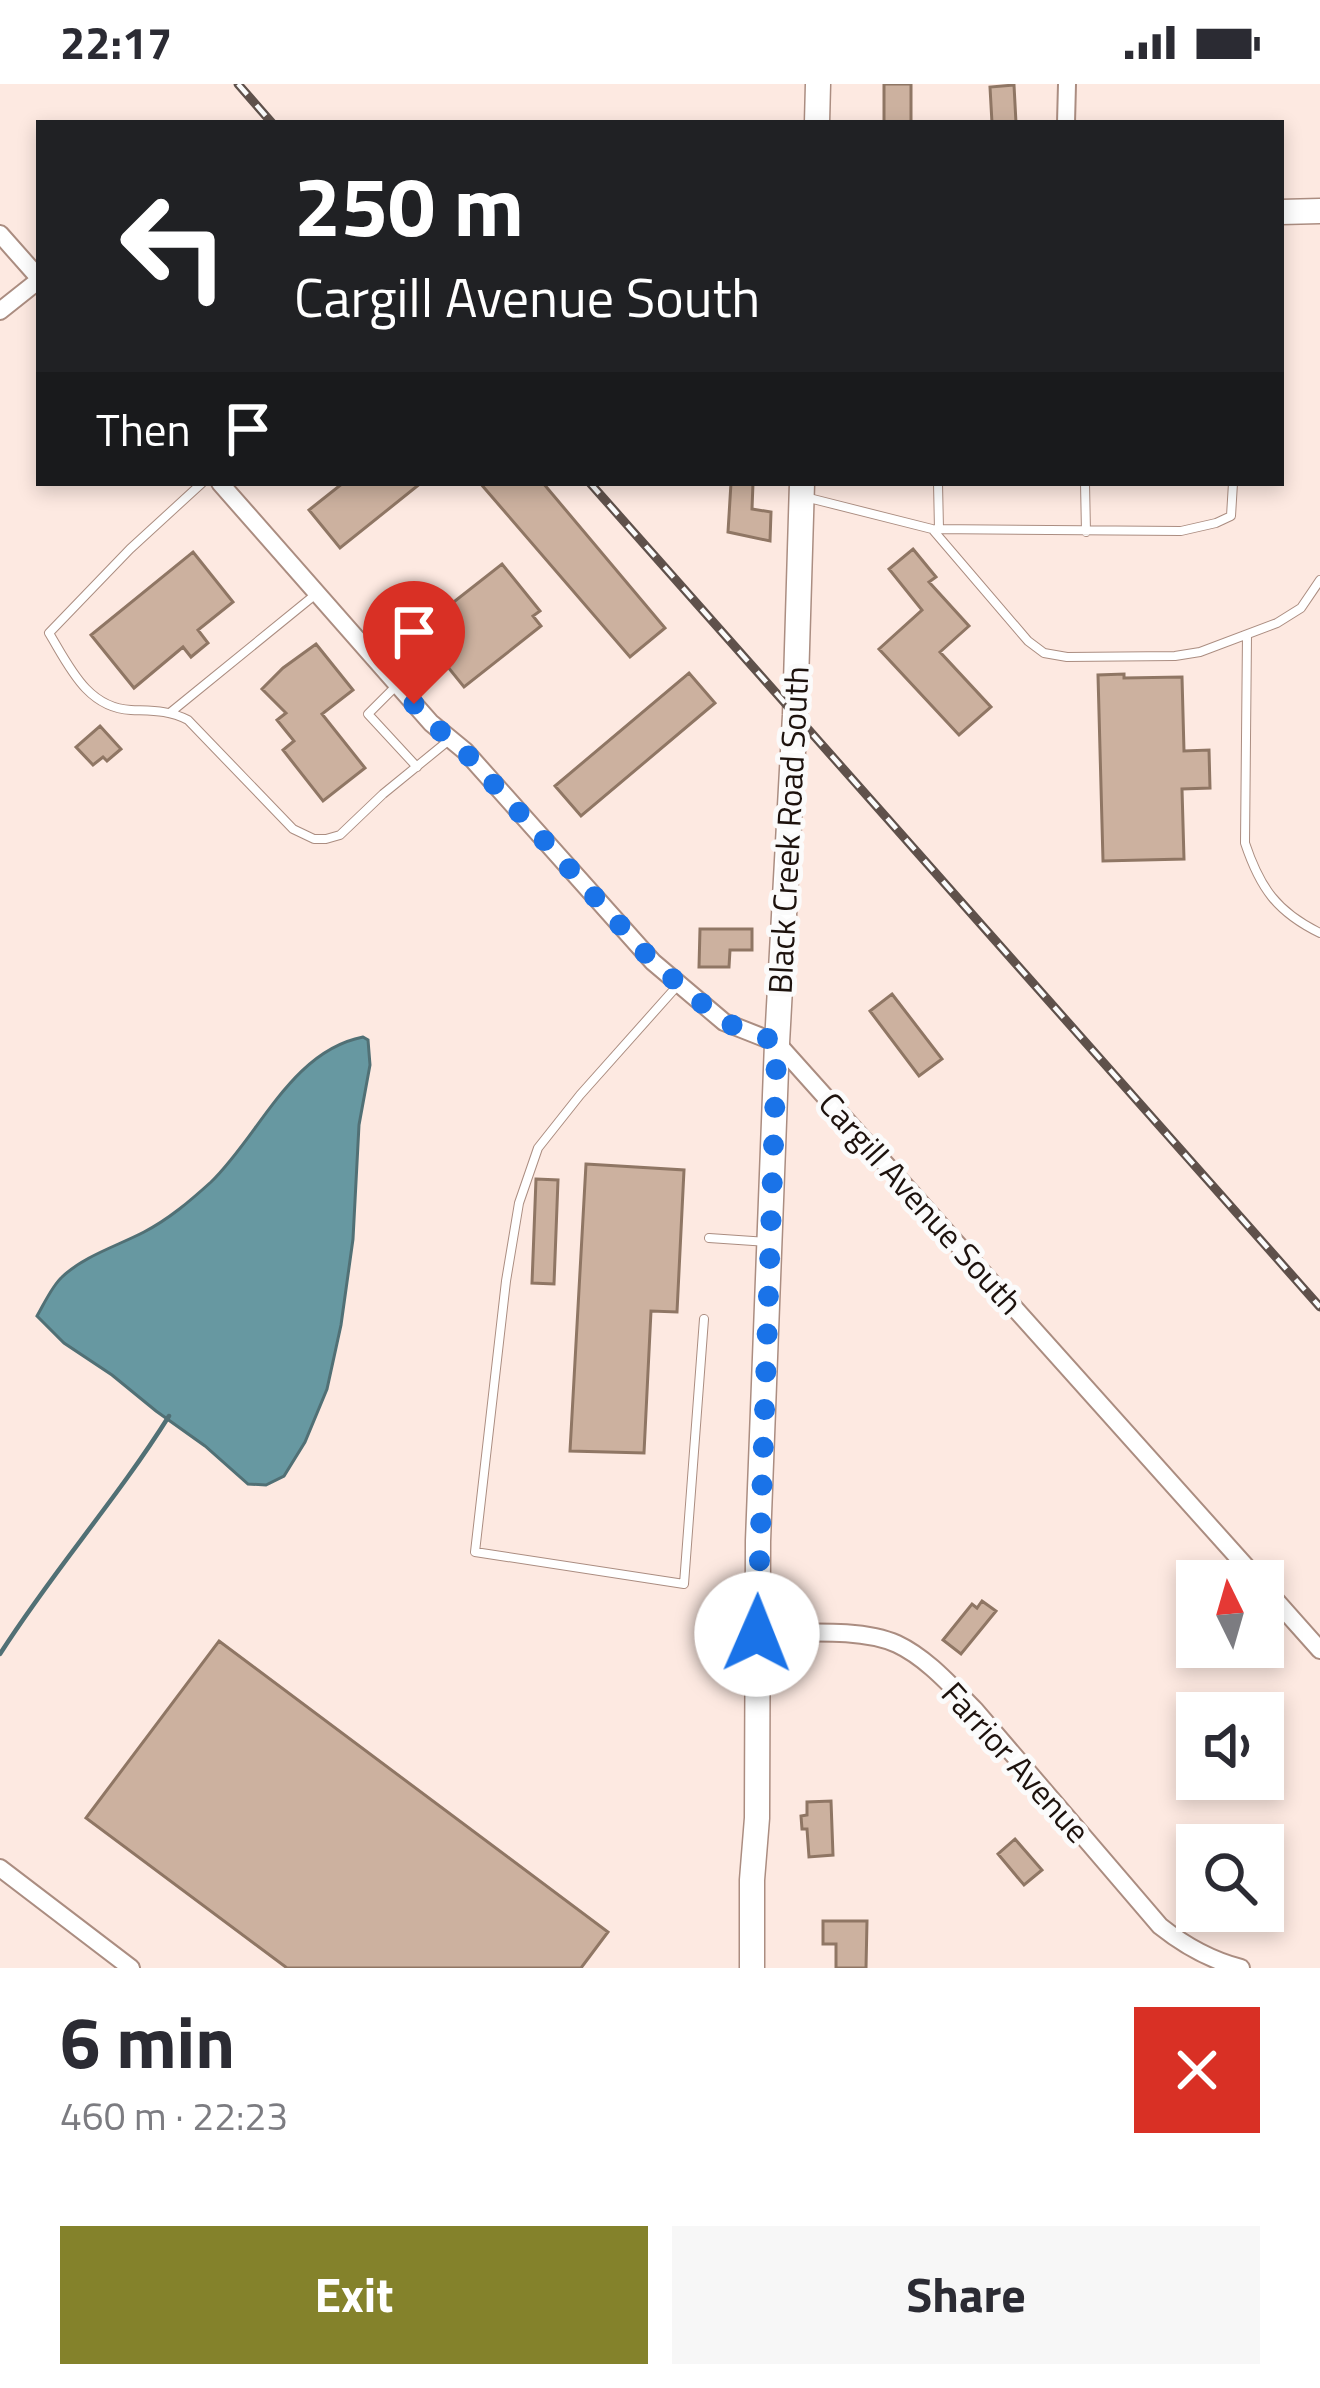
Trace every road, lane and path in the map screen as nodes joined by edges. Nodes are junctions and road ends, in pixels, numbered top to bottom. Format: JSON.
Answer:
{"nodes":[{"id":1,"x":818,"y":84,"type":"edge"},
{"id":2,"x":1067,"y":84,"type":"edge"},
{"id":3,"x":817,"y":120,"type":"edge"},
{"id":4,"x":1066,"y":120,"type":"edge"},
{"id":5,"x":1320,"y":211,"type":"edge"},
{"id":6,"x":1284,"y":212,"type":"edge"},
{"id":7,"x":0,"y":234,"type":"edge"},
{"id":8,"x":36,"y":276,"type":"edge"},
{"id":9,"x":36,"y":281,"type":"edge"},
{"id":10,"x":0,"y":311,"type":"edge"},
{"id":11,"x":199,"y":486,"type":"edge"},
{"id":12,"x":223,"y":486,"type":"edge"},
{"id":13,"x":938,"y":486,"type":"edge"},
{"id":14,"x":1085,"y":486,"type":"edge"},
{"id":15,"x":1233,"y":486,"type":"edge"},
{"id":16,"x":802,"y":490,"type":"edge"},
{"id":17,"x":936,"y":529,"type":"junction"},
{"id":18,"x":1087,"y":532,"type":"junction"},
{"id":19,"x":1320,"y":580,"type":"edge"},
{"id":20,"x":317,"y":593,"type":"junction"},
{"id":21,"x":1247,"y":635,"type":"junction"},
{"id":22,"x":397,"y":684,"type":"junction"},
{"id":23,"x":172,"y":712,"type":"junction"},
{"id":24,"x":451,"y":739,"type":"junction"},
{"id":25,"x":417,"y":767,"type":"junction"},
{"id":26,"x":1320,"y":933,"type":"edge"},
{"id":27,"x":679,"y":983,"type":"junction"},
{"id":28,"x":777,"y":1042,"type":"junction"},
{"id":29,"x":709,"y":1238,"type":"dead end"},
{"id":30,"x":769,"y":1242,"type":"junction"},
{"id":31,"x":704,"y":1318,"type":"dead end"},
{"id":32,"x":1240,"y":1560,"type":"edge"},
{"id":33,"x":1284,"y":1609,"type":"edge"},
{"id":34,"x":757,"y":1634,"type":"junction"},
{"id":35,"x":1320,"y":1650,"type":"edge"},
{"id":36,"x":0,"y":1868,"type":"edge"},
{"id":37,"x":131,"y":1968,"type":"edge"},
{"id":38,"x":752,"y":1968,"type":"edge"},
{"id":39,"x":1241,"y":1968,"type":"edge"}],
"edges":[{"from":1,"to":3,"type":"street"},
{"from":2,"to":4,"type":"street"},
{"from":5,"to":6,"type":"street"},
{"from":7,"to":8,"type":"street"},
{"from":9,"to":10,"type":"street"},
{"from":11,"to":23,"type":"lane"},
{"from":12,"to":20,"type":"street","name":"Cargill Avenue South"},
{"from":13,"to":17,"type":"lane"},
{"from":14,"to":18,"type":"lane"},
{"from":15,"to":18,"type":"lane"},
{"from":16,"to":17,"type":"lane"},
{"from":16,"to":28,"type":"street","name":"Black Creek Road South"},
{"from":17,"to":18,"type":"lane"},
{"from":17,"to":21,"type":"lane"},
{"from":19,"to":21,"type":"lane"},
{"from":20,"to":22,"type":"street","name":"Cargill Avenue South"},
{"from":20,"to":23,"type":"lane"},
{"from":21,"to":26,"type":"lane"},
{"from":22,"to":24,"type":"street","name":"Cargill Avenue South"},
{"from":22,"to":25,"type":"lane"},
{"from":23,"to":25,"type":"lane"},
{"from":24,"to":25,"type":"lane"},
{"from":24,"to":27,"type":"street","name":"Cargill Avenue South"},
{"from":27,"to":28,"type":"street","name":"Cargill Avenue South"},
{"from":27,"to":31,"type":"lane"},
{"from":28,"to":30,"type":"street","name":"Black Creek Road South"},
{"from":28,"to":32,"type":"street","name":"Cargill Avenue South"},
{"from":29,"to":30,"type":"lane"},
{"from":30,"to":34,"type":"street","name":"Black Creek Road South"},
{"from":33,"to":35,"type":"street","name":"Cargill Avenue South"},
{"from":34,"to":38,"type":"street","name":"Black Creek Road South"},
{"from":34,"to":39,"type":"street","name":"Farrior Avenue"},
{"from":36,"to":37,"type":"street"}]}
